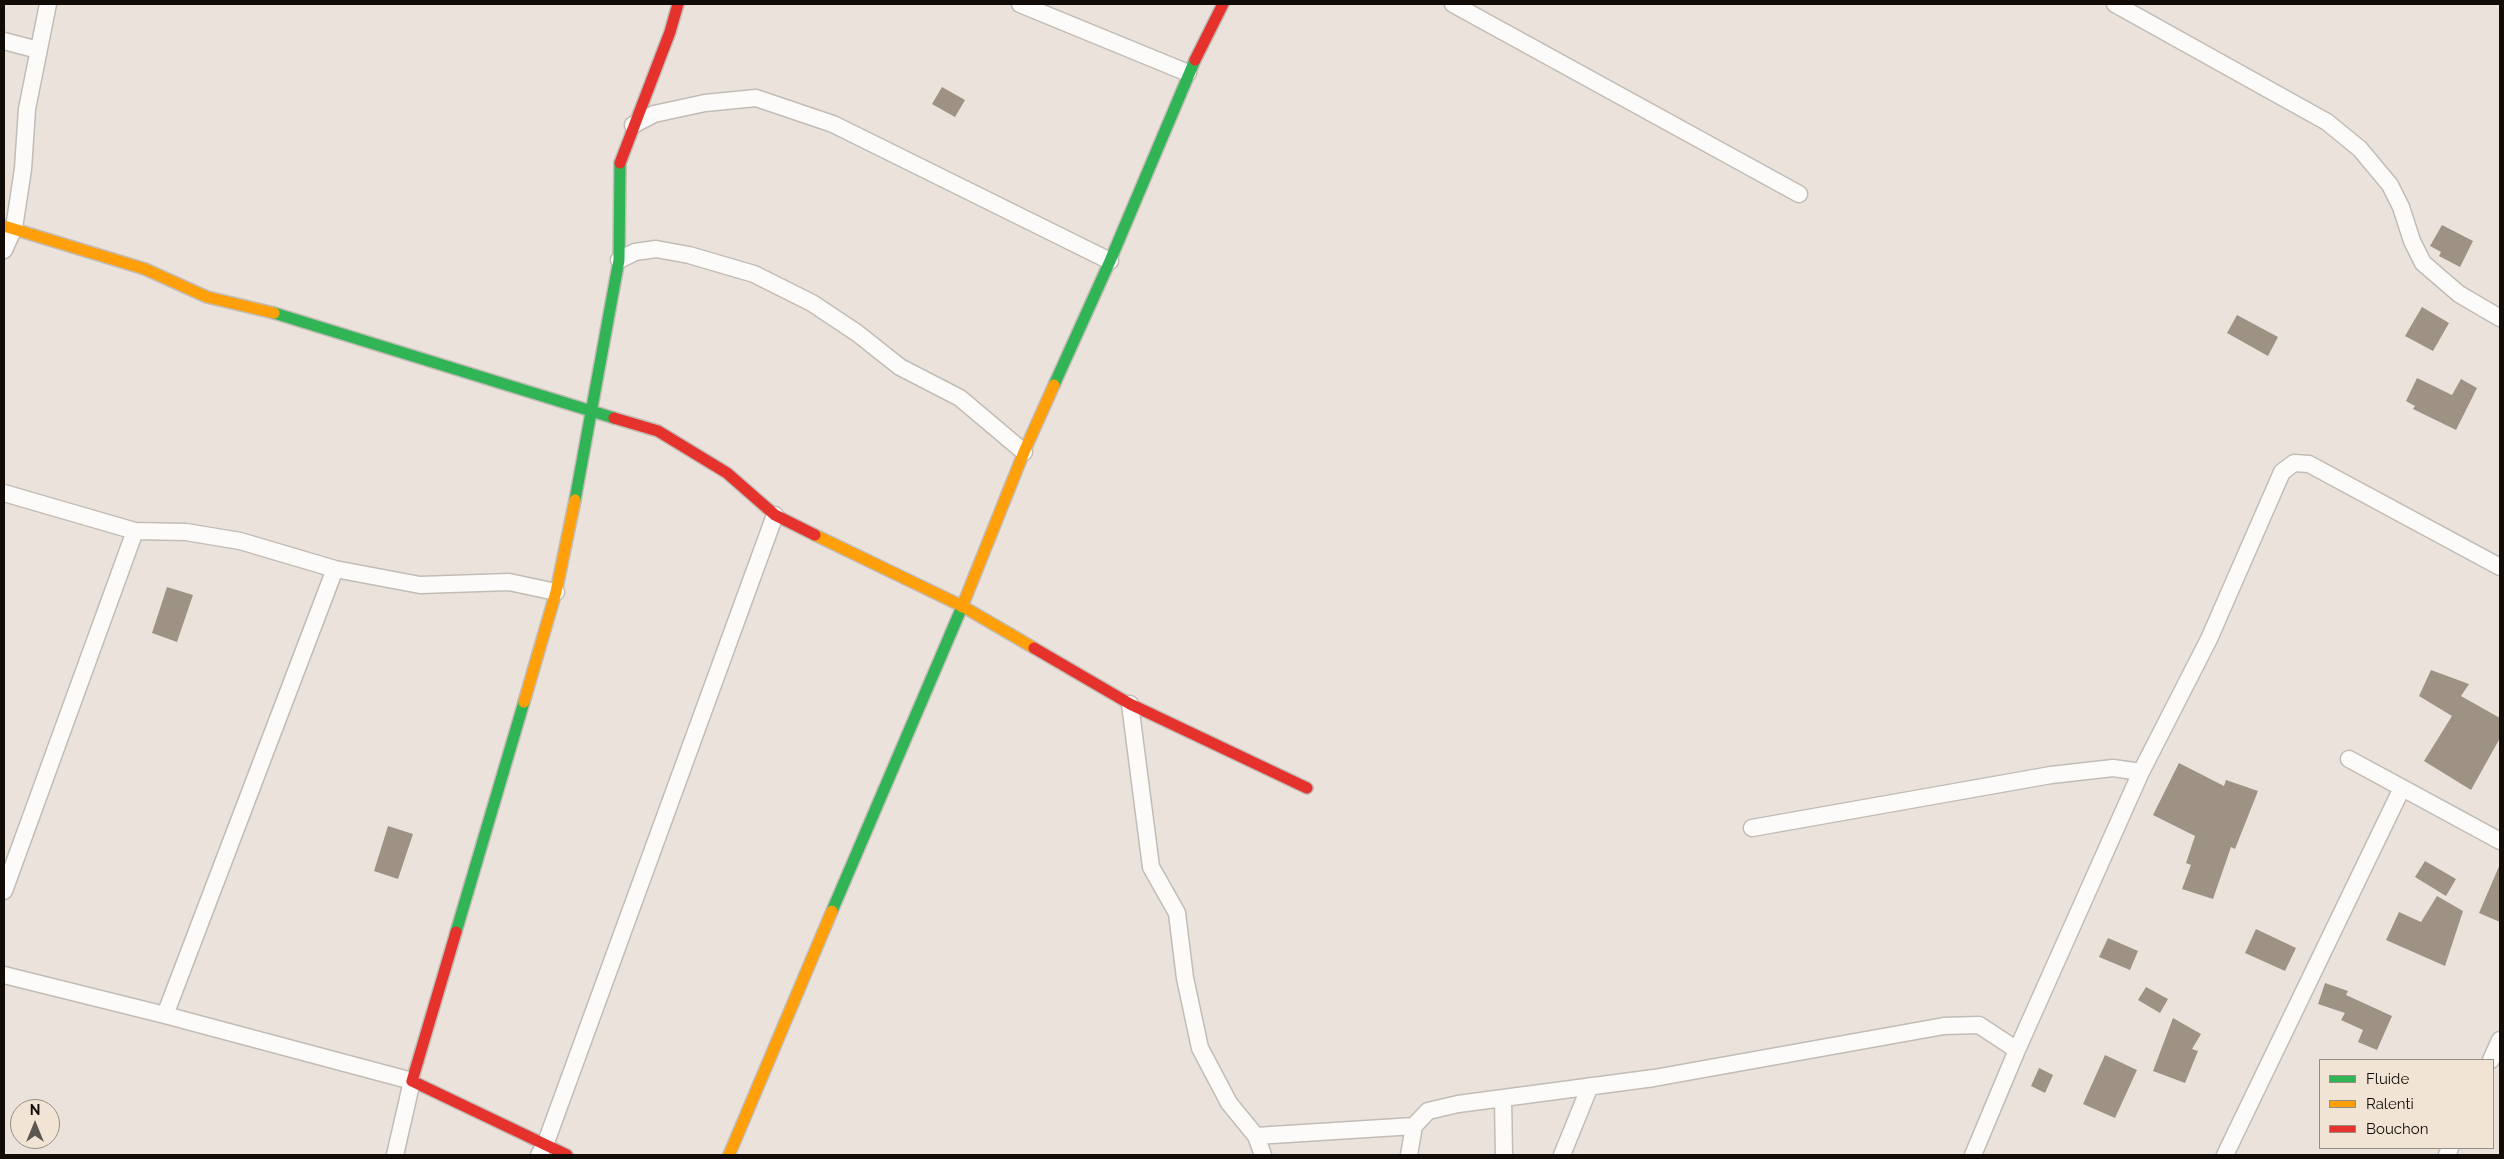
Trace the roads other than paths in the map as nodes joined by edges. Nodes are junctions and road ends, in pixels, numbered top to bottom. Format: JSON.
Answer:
{"nodes":[{"id":1,"x":48,"y":4,"type":"edge"},
{"id":2,"x":678,"y":4,"type":"edge"},
{"id":3,"x":1020,"y":4,"type":"edge"},
{"id":4,"x":1223,"y":4,"type":"edge"},
{"id":5,"x":1453,"y":4,"type":"edge"},
{"id":6,"x":2115,"y":4,"type":"edge"},
{"id":7,"x":4,"y":41,"type":"edge"},
{"id":8,"x":38,"y":50,"type":"junction"},
{"id":9,"x":1188,"y":73,"type":"junction"},
{"id":10,"x":633,"y":125,"type":"junction"},
{"id":11,"x":1799,"y":194,"type":"dead end"},
{"id":12,"x":9,"y":227,"type":"edge"},
{"id":13,"x":4,"y":250,"type":"edge"},
{"id":14,"x":619,"y":260,"type":"junction"},
{"id":15,"x":1110,"y":261,"type":"junction"},
{"id":16,"x":2500,"y":318,"type":"edge"},
{"id":17,"x":592,"y":410,"type":"junction"},
{"id":18,"x":1024,"y":452,"type":"junction"},
{"id":19,"x":4,"y":493,"type":"edge"},
{"id":20,"x":775,"y":515,"type":"junction"},
{"id":21,"x":135,"y":531,"type":"junction"},
{"id":22,"x":2500,"y":567,"type":"edge"},
{"id":23,"x":335,"y":569,"type":"junction"},
{"id":24,"x":556,"y":592,"type":"junction"},
{"id":25,"x":962,"y":606,"type":"junction"},
{"id":26,"x":1130,"y":704,"type":"junction"},
{"id":27,"x":2349,"y":759,"type":"dead end"},
{"id":28,"x":2140,"y":772,"type":"junction"},
{"id":29,"x":1307,"y":788,"type":"dead end"},
{"id":30,"x":2402,"y":788,"type":"junction"},
{"id":31,"x":1752,"y":828,"type":"dead end"},
{"id":32,"x":2500,"y":841,"type":"edge"},
{"id":33,"x":4,"y":891,"type":"edge"},
{"id":34,"x":4,"y":975,"type":"edge"},
{"id":35,"x":166,"y":1014,"type":"junction"},
{"id":36,"x":2500,"y":1040,"type":"edge"},
{"id":37,"x":2017,"y":1050,"type":"junction"},
{"id":38,"x":2491,"y":1059,"type":"edge"},
{"id":39,"x":412,"y":1081,"type":"junction"},
{"id":40,"x":1590,"y":1086,"type":"junction"},
{"id":41,"x":1503,"y":1099,"type":"junction"},
{"id":42,"x":1414,"y":1126,"type":"junction"},
{"id":43,"x":1256,"y":1136,"type":"junction"},
{"id":44,"x":542,"y":1150,"type":"edge"},
{"id":45,"x":395,"y":1155,"type":"edge"},
{"id":46,"x":567,"y":1155,"type":"edge"},
{"id":47,"x":729,"y":1155,"type":"edge"},
{"id":48,"x":1263,"y":1155,"type":"edge"},
{"id":49,"x":1409,"y":1155,"type":"edge"},
{"id":50,"x":1504,"y":1155,"type":"edge"},
{"id":51,"x":1562,"y":1155,"type":"edge"},
{"id":52,"x":1973,"y":1155,"type":"edge"},
{"id":53,"x":2226,"y":1155,"type":"edge"}],
"edges":[{"from":1,"to":8,"type":"street"},
{"from":2,"to":10,"type":"street"},
{"from":3,"to":9,"type":"street"},
{"from":4,"to":9,"type":"street"},
{"from":5,"to":11,"type":"street"},
{"from":6,"to":16,"type":"street"},
{"from":7,"to":8,"type":"street"},
{"from":8,"to":12,"type":"street"},
{"from":9,"to":15,"type":"street"},
{"from":10,"to":14,"type":"street"},
{"from":10,"to":15,"type":"street"},
{"from":12,"to":13,"type":"street"},
{"from":12,"to":17,"type":"street"},
{"from":14,"to":17,"type":"street"},
{"from":14,"to":18,"type":"street"},
{"from":15,"to":18,"type":"street"},
{"from":17,"to":20,"type":"street"},
{"from":17,"to":24,"type":"street"},
{"from":18,"to":25,"type":"street"},
{"from":19,"to":21,"type":"street"},
{"from":20,"to":25,"type":"street"},
{"from":20,"to":44,"type":"street"},
{"from":21,"to":23,"type":"street"},
{"from":21,"to":33,"type":"street"},
{"from":22,"to":28,"type":"street"},
{"from":23,"to":24,"type":"street"},
{"from":23,"to":35,"type":"street"},
{"from":24,"to":39,"type":"street"},
{"from":25,"to":26,"type":"street"},
{"from":25,"to":47,"type":"street"},
{"from":26,"to":29,"type":"street"},
{"from":26,"to":43,"type":"street"},
{"from":27,"to":30,"type":"street"},
{"from":28,"to":31,"type":"street"},
{"from":28,"to":37,"type":"street"},
{"from":30,"to":32,"type":"street"},
{"from":30,"to":53,"type":"street"},
{"from":34,"to":35,"type":"street"},
{"from":35,"to":39,"type":"street"},
{"from":36,"to":38,"type":"street"},
{"from":37,"to":40,"type":"street"},
{"from":37,"to":52,"type":"street"},
{"from":39,"to":44,"type":"street"},
{"from":39,"to":45,"type":"street"},
{"from":40,"to":41,"type":"street"},
{"from":40,"to":51,"type":"street"},
{"from":41,"to":42,"type":"street"},
{"from":41,"to":50,"type":"street"},
{"from":42,"to":43,"type":"street"},
{"from":42,"to":49,"type":"street"},
{"from":43,"to":48,"type":"street"},
{"from":44,"to":46,"type":"street"}]}
